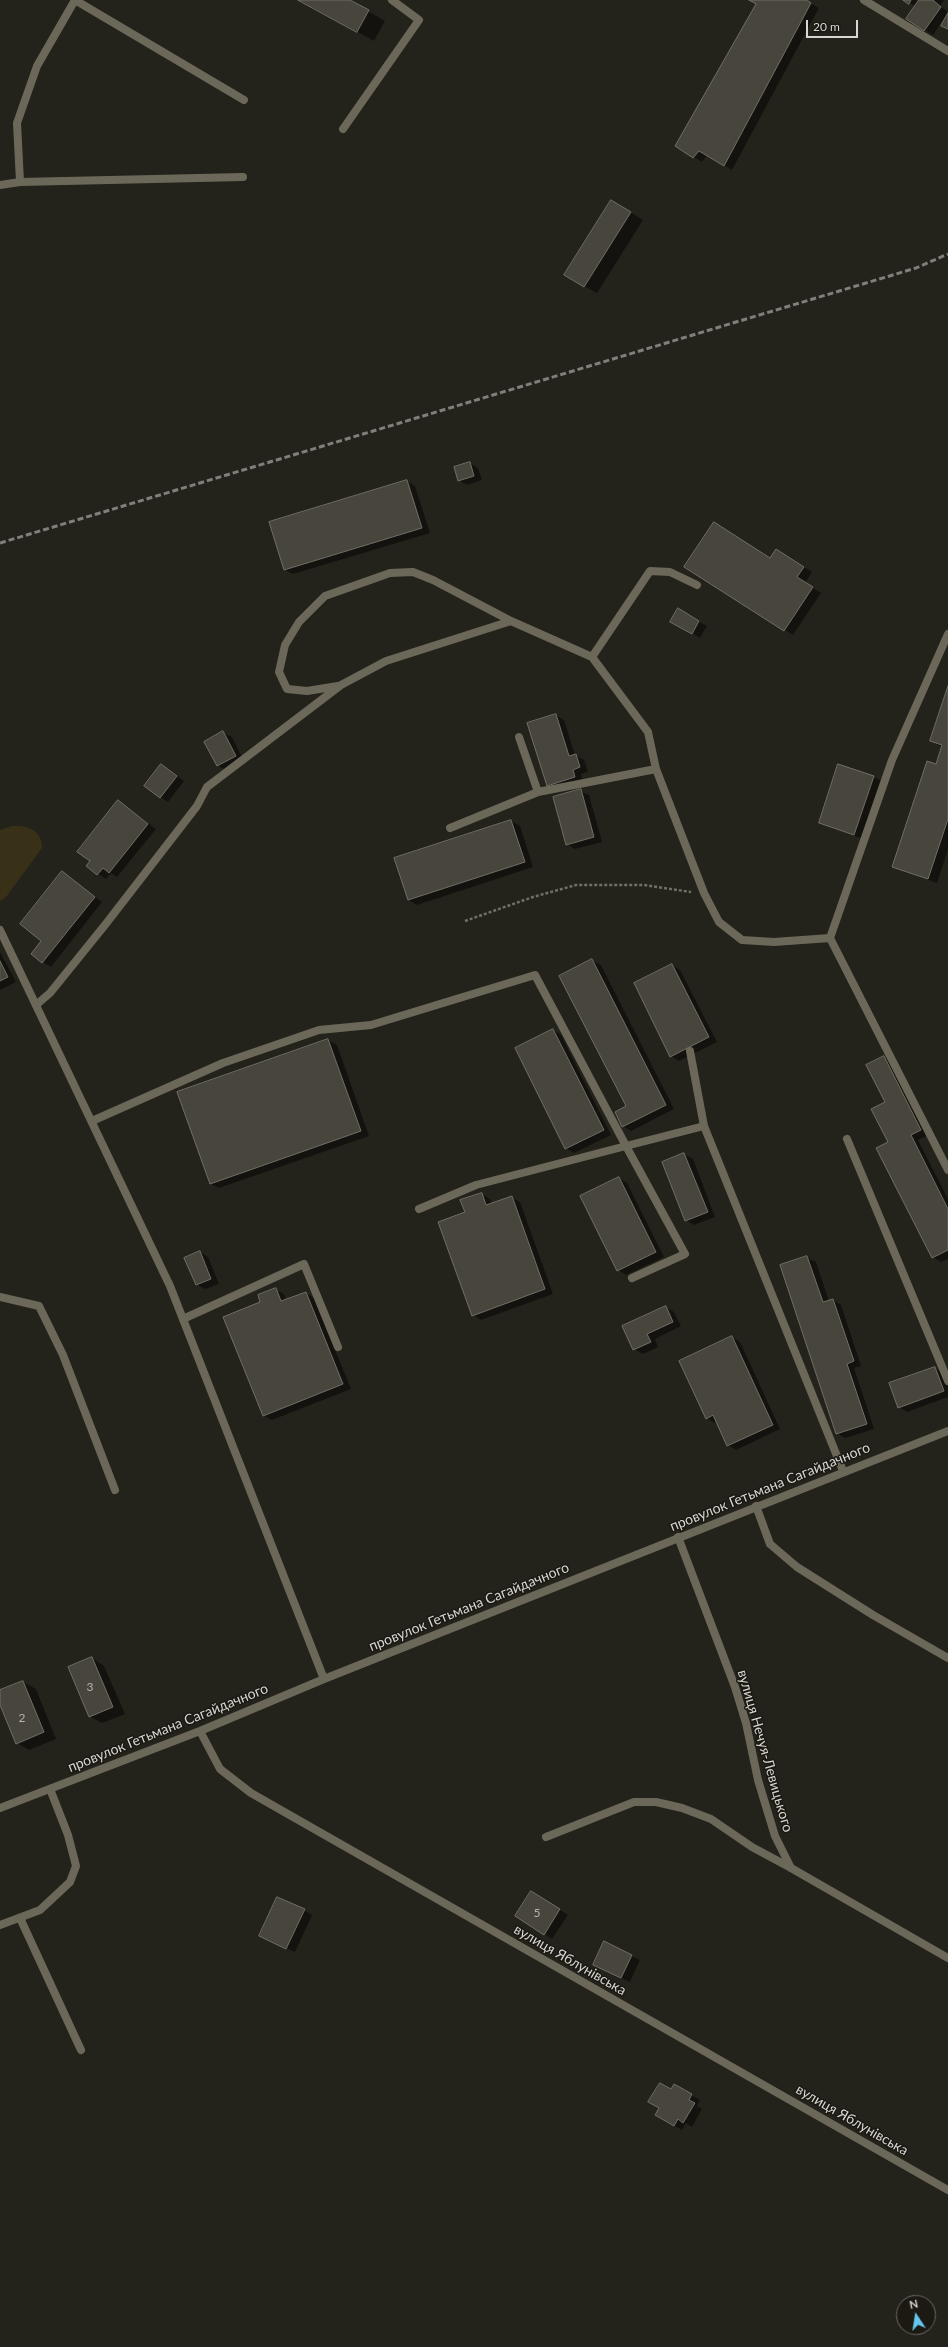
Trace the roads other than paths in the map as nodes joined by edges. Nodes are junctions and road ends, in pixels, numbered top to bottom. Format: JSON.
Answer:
{"nodes":[{"id":1,"x":75,"y":0,"type":"edge"},
{"id":2,"x":392,"y":0,"type":"edge"},
{"id":3,"x":868,"y":1,"type":"edge"},
{"id":4,"x":948,"y":51,"type":"edge"},
{"id":5,"x":244,"y":100,"type":"dead end"},
{"id":6,"x":343,"y":130,"type":"dead end"},
{"id":7,"x":243,"y":176,"type":"dead end"},
{"id":8,"x":20,"y":182,"type":"junction"},
{"id":9,"x":0,"y":185,"type":"edge"},
{"id":10,"x":697,"y":585,"type":"dead end"},
{"id":11,"x":511,"y":621,"type":"junction"},
{"id":12,"x":948,"y":634,"type":"edge"},
{"id":13,"x":592,"y":657,"type":"junction"},
{"id":14,"x":341,"y":685,"type":"junction"},
{"id":15,"x":519,"y":737,"type":"dead end"},
{"id":16,"x":656,"y":769,"type":"junction"},
{"id":17,"x":538,"y":792,"type":"junction"},
{"id":18,"x":450,"y":828,"type":"dead end"},
{"id":19,"x":0,"y":930,"type":"edge"},
{"id":20,"x":830,"y":938,"type":"junction"},
{"id":21,"x":36,"y":1005,"type":"junction"},
{"id":22,"x":690,"y":1051,"type":"dead end"},
{"id":23,"x":92,"y":1121,"type":"junction"},
{"id":24,"x":704,"y":1126,"type":"junction"},
{"id":25,"x":847,"y":1139,"type":"dead end"},
{"id":26,"x":626,"y":1146,"type":"junction"},
{"id":27,"x":948,"y":1170,"type":"edge"},
{"id":28,"x":418,"y":1209,"type":"dead end"},
{"id":29,"x":632,"y":1278,"type":"dead end"},
{"id":30,"x":0,"y":1297,"type":"edge"},
{"id":31,"x":183,"y":1319,"type":"junction"},
{"id":32,"x":338,"y":1347,"type":"dead end"},
{"id":33,"x":948,"y":1381,"type":"edge"},
{"id":34,"x":948,"y":1431,"type":"edge"},
{"id":35,"x":843,"y":1471,"type":"junction"},
{"id":36,"x":115,"y":1490,"type":"dead end"},
{"id":37,"x":756,"y":1506,"type":"junction"},
{"id":38,"x":678,"y":1537,"type":"junction"},
{"id":39,"x":948,"y":1658,"type":"edge"},
{"id":40,"x":324,"y":1678,"type":"junction"},
{"id":41,"x":200,"y":1731,"type":"junction"},
{"id":42,"x":50,"y":1789,"type":"junction"},
{"id":43,"x":0,"y":1808,"type":"edge"},
{"id":44,"x":546,"y":1837,"type":"dead end"},
{"id":45,"x":791,"y":1868,"type":"junction"},
{"id":46,"x":20,"y":1918,"type":"junction"},
{"id":47,"x":0,"y":1925,"type":"edge"},
{"id":48,"x":948,"y":1958,"type":"edge"},
{"id":49,"x":81,"y":2050,"type":"dead end"},
{"id":50,"x":948,"y":2190,"type":"edge"}],
"edges":[{"from":1,"to":5,"type":"street"},
{"from":1,"to":8,"type":"street"},
{"from":2,"to":6,"type":"street"},
{"from":3,"to":4,"type":"street"},
{"from":7,"to":8,"type":"street"},
{"from":8,"to":9,"type":"street"},
{"from":10,"to":13,"type":"street"},
{"from":11,"to":13,"type":"street"},
{"from":11,"to":14,"type":"street"},
{"from":11,"to":14,"type":"street"},
{"from":12,"to":20,"type":"street"},
{"from":13,"to":16,"type":"street"},
{"from":14,"to":21,"type":"street"},
{"from":15,"to":17,"type":"street"},
{"from":16,"to":17,"type":"street"},
{"from":16,"to":20,"type":"street"},
{"from":17,"to":18,"type":"street"},
{"from":19,"to":21,"type":"street"},
{"from":20,"to":27,"type":"street"},
{"from":21,"to":23,"type":"street"},
{"from":22,"to":24,"type":"street"},
{"from":23,"to":26,"type":"street"},
{"from":23,"to":31,"type":"street"},
{"from":24,"to":26,"type":"street"},
{"from":24,"to":35,"type":"street"},
{"from":25,"to":33,"type":"street"},
{"from":26,"to":28,"type":"street"},
{"from":26,"to":29,"type":"street"},
{"from":30,"to":36,"type":"street"},
{"from":31,"to":32,"type":"street"},
{"from":31,"to":40,"type":"street"},
{"from":34,"to":35,"type":"street","name":"провулок Гетьмана Сагайдачного"},
{"from":35,"to":37,"type":"street","name":"провулок Гетьмана Сагайдачного"},
{"from":37,"to":38,"type":"street","name":"провулок Гетьмана Сагайдачного"},
{"from":37,"to":39,"type":"street"},
{"from":38,"to":40,"type":"street","name":"провулок Гетьмана Сагайдачного"},
{"from":38,"to":45,"type":"street","name":"вулиця Нечуя-Левицького"},
{"from":40,"to":41,"type":"street","name":"провулок Гетьмана Сагайдачного"},
{"from":41,"to":42,"type":"street","name":"провулок Гетьмана Сагайдачного"},
{"from":41,"to":50,"type":"street","name":"вулиця Яблунівська"},
{"from":42,"to":43,"type":"street","name":"провулок Гетьмана Сагайдачного"},
{"from":42,"to":46,"type":"street"},
{"from":44,"to":45,"type":"street"},
{"from":45,"to":48,"type":"street"},
{"from":46,"to":47,"type":"street"},
{"from":46,"to":49,"type":"street"}]}
